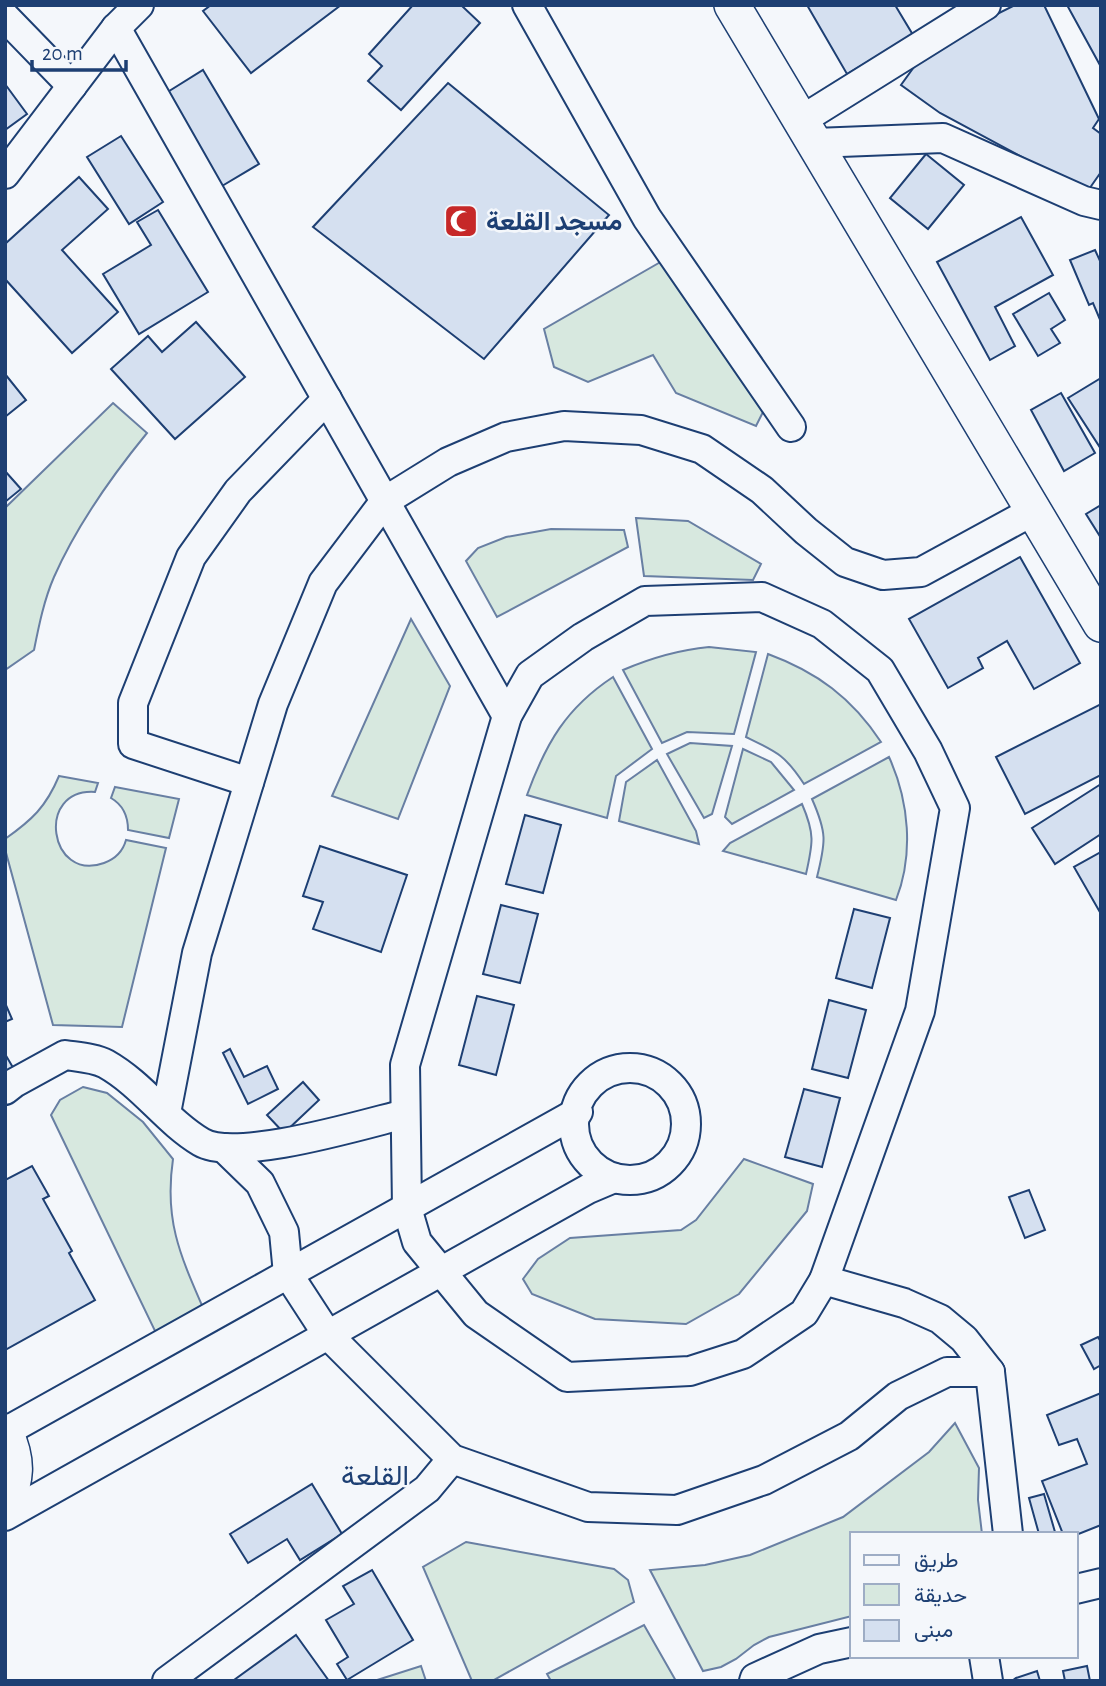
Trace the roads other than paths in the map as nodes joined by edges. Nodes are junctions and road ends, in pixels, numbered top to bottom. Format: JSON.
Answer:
{"nodes":[{"id":1,"x":139,"y":5,"type":"edge"},
{"id":2,"x":527,"y":5,"type":"edge"},
{"id":3,"x":732,"y":5,"type":"edge"},
{"id":4,"x":986,"y":5,"type":"edge"},
{"id":5,"x":5,"y":17,"type":"edge"},
{"id":6,"x":116,"y":28,"type":"junction"},
{"id":7,"x":72,"y":86,"type":"junction"},
{"id":8,"x":808,"y":132,"type":"junction"},
{"id":9,"x":5,"y":174,"type":"edge"},
{"id":10,"x":1101,"y":205,"type":"edge"},
{"id":11,"x":327,"y":398,"type":"junction"},
{"id":12,"x":791,"y":427,"type":"dead end"},
{"id":13,"x":385,"y":501,"type":"junction"},
{"id":14,"x":1033,"y":511,"type":"junction"},
{"id":15,"x":1101,"y":624,"type":"edge"},
{"id":16,"x":507,"y":716,"type":"junction"},
{"id":17,"x":249,"y":782,"type":"junction"},
{"id":18,"x":5,"y":1090,"type":"edge"},
{"id":19,"x":578,"y":1112,"type":"junction"},
{"id":20,"x":166,"y":1113,"type":"junction"},
{"id":21,"x":405,"y":1114,"type":"junction"},
{"id":22,"x":224,"y":1148,"type":"junction"},
{"id":23,"x":614,"y":1178,"type":"junction"},
{"id":24,"x":407,"y":1208,"type":"junction"},
{"id":25,"x":441,"y":1270,"type":"junction"},
{"id":26,"x":288,"y":1274,"type":"junction"},
{"id":27,"x":824,"y":1280,"type":"junction"},
{"id":28,"x":327,"y":1334,"type":"junction"},
{"id":29,"x":990,"y":1372,"type":"junction"},
{"id":30,"x":5,"y":1432,"type":"edge"},
{"id":31,"x":452,"y":1459,"type":"junction"},
{"id":32,"x":5,"y":1508,"type":"edge"},
{"id":33,"x":5,"y":1516,"type":"edge"},
{"id":34,"x":1008,"y":1532,"type":"edge"},
{"id":35,"x":1101,"y":1583,"type":"edge"},
{"id":36,"x":1078,"y":1589,"type":"edge"},
{"id":37,"x":850,"y":1642,"type":"edge"},
{"id":38,"x":984,"y":1658,"type":"edge"},
{"id":39,"x":167,"y":1681,"type":"edge"},
{"id":40,"x":754,"y":1681,"type":"edge"},
{"id":41,"x":988,"y":1681,"type":"edge"}],
"edges":[{"from":1,"to":6,"type":"street"},
{"from":2,"to":12,"type":"street"},
{"from":3,"to":8,"type":"street"},
{"from":4,"to":8,"type":"street"},
{"from":5,"to":7,"type":"street"},
{"from":6,"to":7,"type":"street"},
{"from":6,"to":11,"type":"street"},
{"from":7,"to":9,"type":"street"},
{"from":8,"to":10,"type":"street"},
{"from":8,"to":14,"type":"street"},
{"from":11,"to":13,"type":"street"},
{"from":11,"to":17,"type":"street"},
{"from":13,"to":14,"type":"street"},
{"from":13,"to":16,"type":"street"},
{"from":13,"to":17,"type":"street"},
{"from":14,"to":15,"type":"street"},
{"from":16,"to":21,"type":"street"},
{"from":16,"to":27,"type":"street"},
{"from":17,"to":20,"type":"street"},
{"from":18,"to":20,"type":"street"},
{"from":19,"to":23,"type":"street"},
{"from":19,"to":23,"type":"street"},
{"from":19,"to":24,"type":"street"},
{"from":20,"to":22,"type":"street"},
{"from":21,"to":22,"type":"street"},
{"from":21,"to":24,"type":"street"},
{"from":22,"to":26,"type":"street"},
{"from":23,"to":25,"type":"street"},
{"from":24,"to":25,"type":"street"},
{"from":24,"to":26,"type":"street"},
{"from":25,"to":27,"type":"street"},
{"from":25,"to":28,"type":"street"},
{"from":26,"to":28,"type":"street"},
{"from":26,"to":30,"type":"street"},
{"from":27,"to":29,"type":"street"},
{"from":28,"to":31,"type":"street"},
{"from":28,"to":33,"type":"street"},
{"from":29,"to":31,"type":"street"},
{"from":29,"to":34,"type":"street"},
{"from":30,"to":32,"type":"street"},
{"from":31,"to":39,"type":"street"},
{"from":35,"to":36,"type":"street"},
{"from":37,"to":40,"type":"street"},
{"from":38,"to":41,"type":"street"}]}
